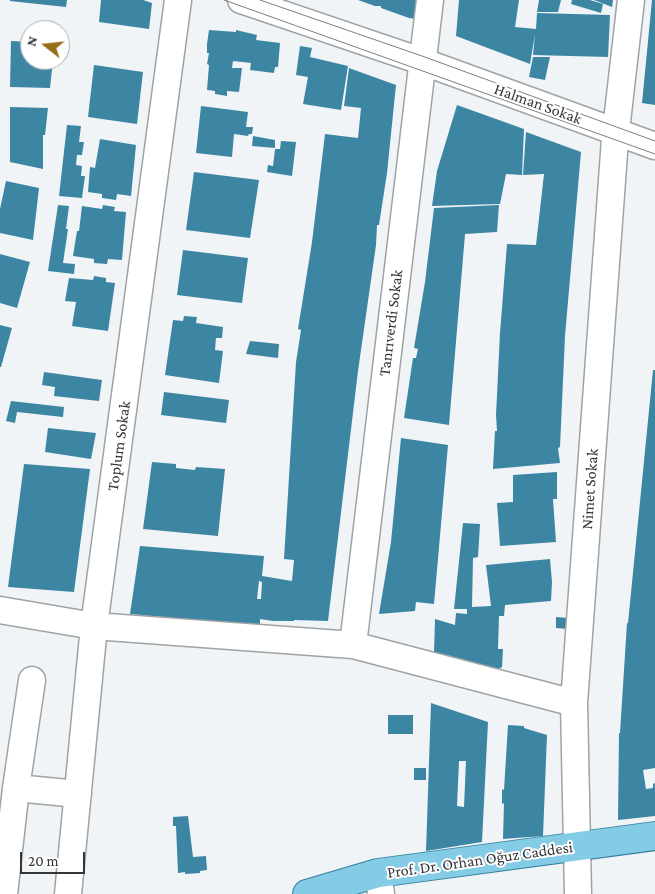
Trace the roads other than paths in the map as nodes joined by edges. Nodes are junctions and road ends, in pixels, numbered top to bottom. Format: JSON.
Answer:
{"nodes":[{"id":1,"x":178,"y":0,"type":"edge"},
{"id":2,"x":241,"y":0,"type":"edge"},
{"id":3,"x":430,"y":0,"type":"edge"},
{"id":4,"x":631,"y":0,"type":"edge"},
{"id":5,"x":303,"y":11,"type":"edge"},
{"id":6,"x":422,"y":61,"type":"junction"},
{"id":7,"x":616,"y":132,"type":"junction"},
{"id":8,"x":655,"y":146,"type":"edge"},
{"id":9,"x":0,"y":610,"type":"edge"},
{"id":10,"x":94,"y":626,"type":"junction"},
{"id":11,"x":353,"y":645,"type":"junction"},
{"id":12,"x":32,"y":680,"type":"dead end"},
{"id":13,"x":574,"y":704,"type":"junction"},
{"id":14,"x":16,"y":788,"type":"junction"},
{"id":15,"x":78,"y":794,"type":"junction"},
{"id":16,"x":655,"y":836,"type":"edge"},
{"id":17,"x":577,"y":847,"type":"junction"},
{"id":18,"x":380,"y":884,"type":"edge"},
{"id":19,"x":4,"y":894,"type":"edge"},
{"id":20,"x":68,"y":894,"type":"edge"},
{"id":21,"x":307,"y":894,"type":"edge"},
{"id":22,"x":578,"y":894,"type":"edge"}],
"edges":[{"from":1,"to":10,"type":"street","name":"Toplum Sokak"},
{"from":2,"to":5,"type":"street","name":"Halman Sokak"},
{"from":3,"to":6,"type":"street","name":"Tanrıverdi Sokak"},
{"from":4,"to":7,"type":"street","name":"Nimet Sokak"},
{"from":5,"to":6,"type":"street","name":"Halman Sokak"},
{"from":6,"to":7,"type":"street","name":"Halman Sokak"},
{"from":6,"to":11,"type":"street","name":"Tanrıverdi Sokak"},
{"from":7,"to":8,"type":"street","name":"Halman Sokak"},
{"from":7,"to":13,"type":"street","name":"Nimet Sokak"},
{"from":9,"to":10,"type":"street"},
{"from":10,"to":11,"type":"street"},
{"from":10,"to":15,"type":"street","name":"Toplum Sokak"},
{"from":11,"to":13,"type":"street"},
{"from":12,"to":14,"type":"street"},
{"from":13,"to":17,"type":"street","name":"Nimet Sokak"},
{"from":14,"to":15,"type":"street"},
{"from":14,"to":19,"type":"street"},
{"from":15,"to":20,"type":"street","name":"Toplum Sokak"},
{"from":16,"to":17,"type":"main road","name":"Prof. Dr. Orhan Oğuz Caddesi"},
{"from":17,"to":18,"type":"main road","name":"Prof. Dr. Orhan Oğuz Caddesi"},
{"from":17,"to":22,"type":"street","name":"Nimet Sokak"},
{"from":18,"to":21,"type":"main road","name":"Prof. Dr. Orhan Oğuz Caddesi"}]}
